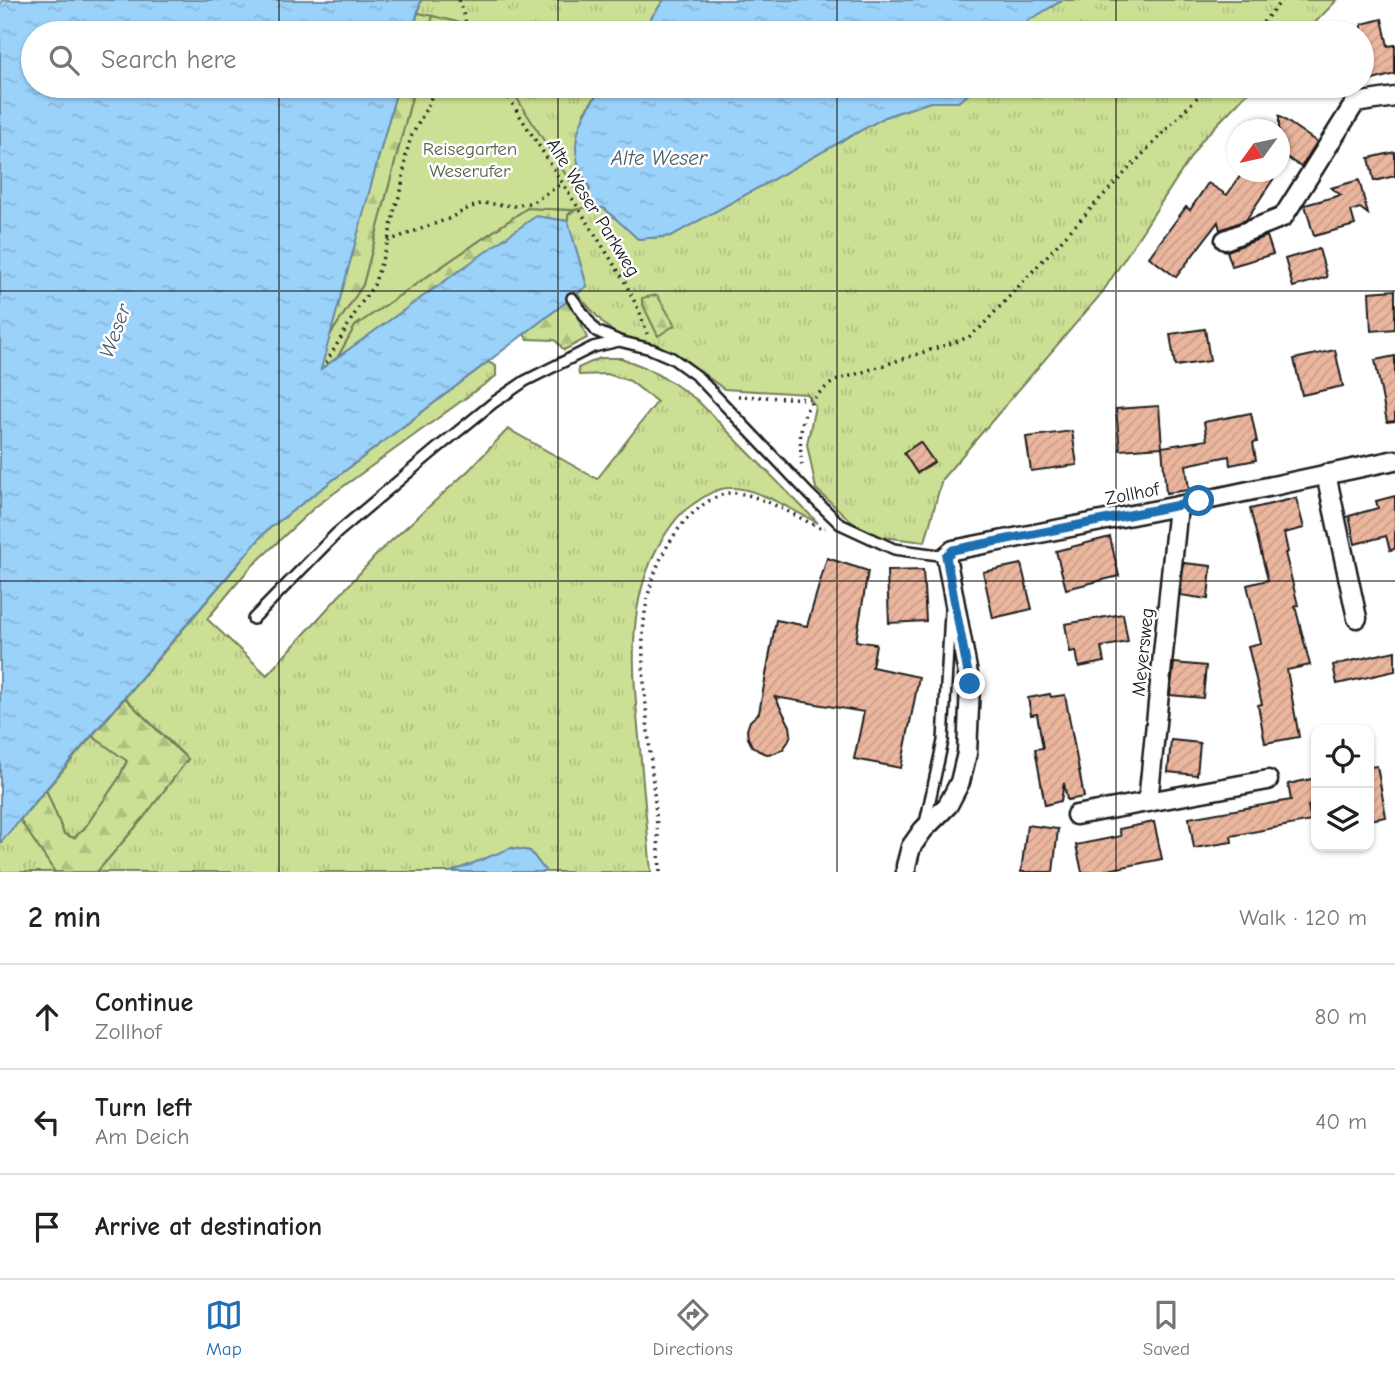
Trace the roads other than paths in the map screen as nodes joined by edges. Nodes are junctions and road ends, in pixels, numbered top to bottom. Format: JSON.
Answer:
{"nodes":[{"id":1,"x":1395,"y":97,"type":"edge"},
{"id":2,"x":1225,"y":240,"type":"dead end"},
{"id":3,"x":572,"y":298,"type":"dead end"},
{"id":4,"x":619,"y":341,"type":"junction"},
{"id":5,"x":1395,"y":460,"type":"edge"},
{"id":6,"x":1326,"y":474,"type":"junction"},
{"id":7,"x":1178,"y":506,"type":"junction"},
{"id":8,"x":946,"y":556,"type":"junction"},
{"id":9,"x":951,"y":586,"type":"junction"},
{"id":10,"x":1357,"y":618,"type":"dead end"},
{"id":11,"x":253,"y":619,"type":"dead end"},
{"id":12,"x":1268,"y":779,"type":"dead end"},
{"id":13,"x":1148,"y":802,"type":"junction"},
{"id":14,"x":1076,"y":815,"type":"dead end"},
{"id":15,"x":923,"y":830,"type":"junction"},
{"id":16,"x":906,"y":872,"type":"edge"}],
"edges":[{"from":1,"to":2,"type":"street"},
{"from":3,"to":4,"type":"lane"},
{"from":4,"to":8,"type":"lane"},
{"from":4,"to":11,"type":"lane"},
{"from":5,"to":6,"type":"street","name":"Zollhof"},
{"from":6,"to":7,"type":"street","name":"Zollhof"},
{"from":6,"to":10,"type":"street"},
{"from":7,"to":8,"type":"street","name":"Zollhof"},
{"from":7,"to":13,"type":"street","name":"Meyersweg"},
{"from":8,"to":9,"type":"street"},
{"from":9,"to":15,"type":"lane"},
{"from":9,"to":15,"type":"street"},
{"from":12,"to":13,"type":"street"},
{"from":13,"to":14,"type":"street"},
{"from":15,"to":16,"type":"street"}]}
